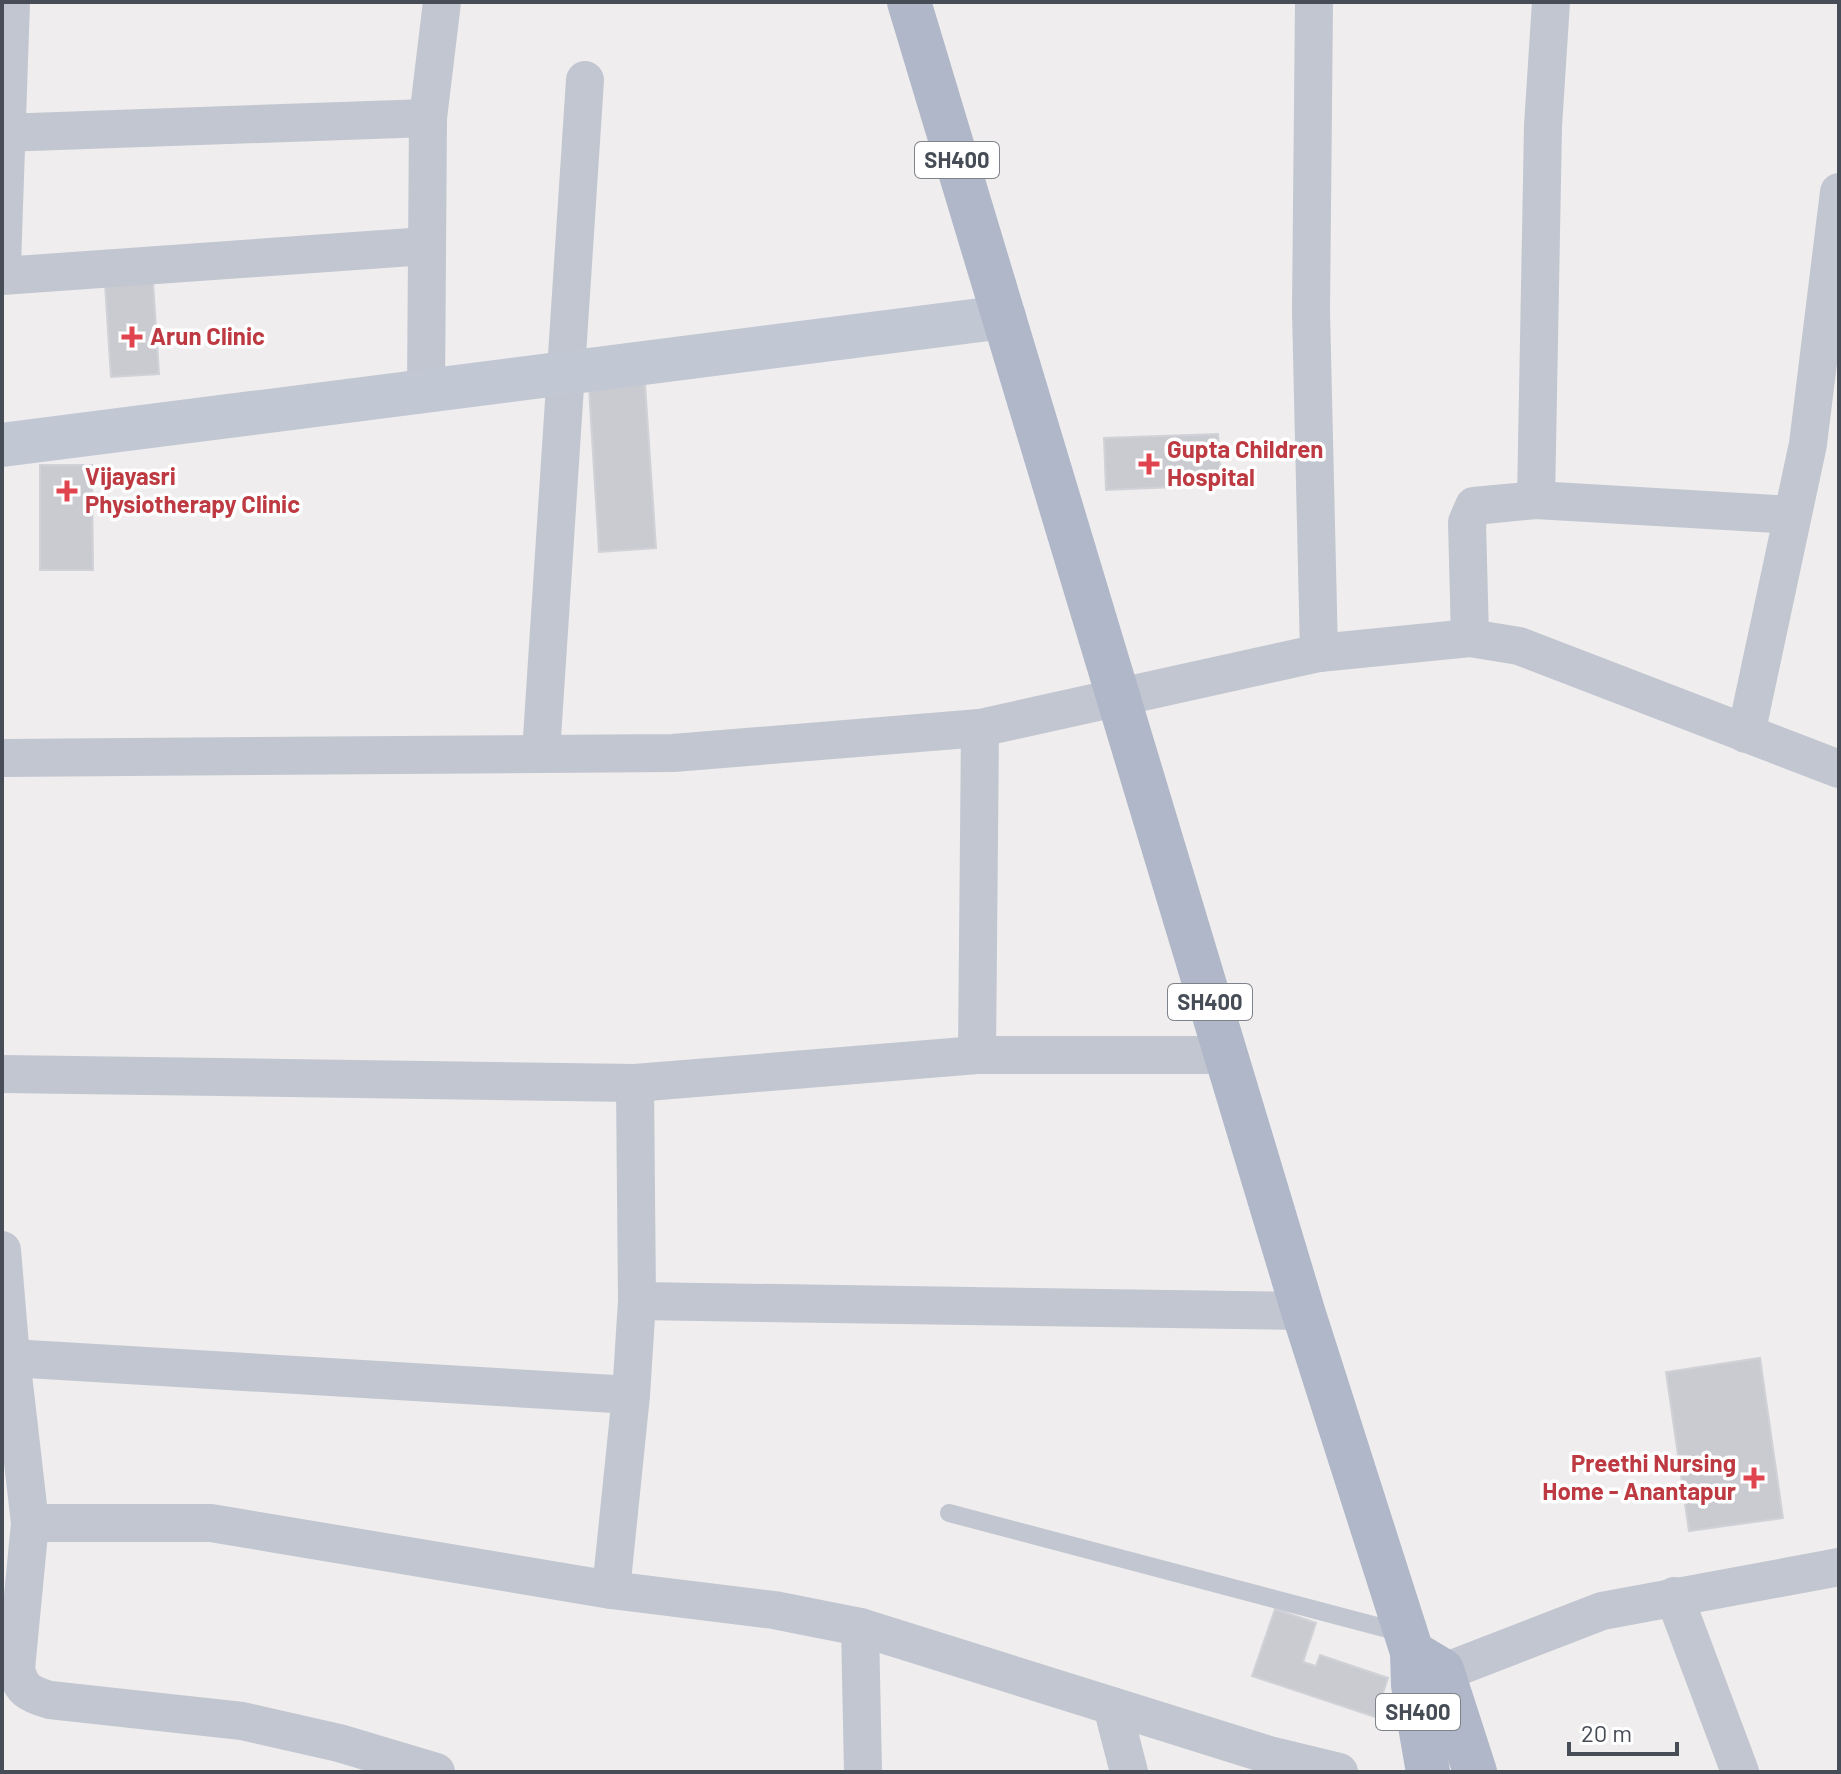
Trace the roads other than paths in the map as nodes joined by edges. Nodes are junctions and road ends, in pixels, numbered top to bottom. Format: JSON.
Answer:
{"nodes":[{"id":1,"x":11,"y":2,"type":"edge"},
{"id":2,"x":442,"y":2,"type":"edge"},
{"id":3,"x":909,"y":2,"type":"edge"},
{"id":4,"x":1314,"y":2,"type":"edge"},
{"id":5,"x":1551,"y":2,"type":"edge"},
{"id":6,"x":585,"y":80,"type":"dead end"},
{"id":7,"x":428,"y":118,"type":"junction"},
{"id":8,"x":3,"y":133,"type":"edge"},
{"id":9,"x":1839,"y":192,"type":"edge"},
{"id":10,"x":426,"y":246,"type":"junction"},
{"id":11,"x":2,"y":265,"type":"edge"},
{"id":12,"x":2,"y":276,"type":"edge"},
{"id":13,"x":1004,"y":317,"type":"junction"},
{"id":14,"x":563,"y":373,"type":"junction"},
{"id":15,"x":426,"y":391,"type":"junction"},
{"id":16,"x":2,"y":445,"type":"edge"},
{"id":17,"x":1536,"y":500,"type":"junction"},
{"id":18,"x":1792,"y":515,"type":"junction"},
{"id":19,"x":1470,"y":638,"type":"junction"},
{"id":20,"x":1319,"y":653,"type":"junction"},
{"id":21,"x":1118,"y":697,"type":"junction"},
{"id":22,"x":980,"y":728,"type":"junction"},
{"id":23,"x":1746,"y":734,"type":"junction"},
{"id":24,"x":541,"y":753,"type":"junction"},
{"id":25,"x":2,"y":758,"type":"edge"},
{"id":26,"x":1839,"y":769,"type":"edge"},
{"id":27,"x":977,"y":1055,"type":"junction"},
{"id":28,"x":1226,"y":1055,"type":"junction"},
{"id":29,"x":2,"y":1074,"type":"edge"},
{"id":30,"x":635,"y":1083,"type":"junction"},
{"id":31,"x":2,"y":1250,"type":"edge"},
{"id":32,"x":637,"y":1301,"type":"junction"},
{"id":33,"x":1303,"y":1311,"type":"junction"},
{"id":34,"x":11,"y":1358,"type":"junction"},
{"id":35,"x":631,"y":1395,"type":"junction"},
{"id":36,"x":949,"y":1513,"type":"dead end"},
{"id":37,"x":30,"y":1523,"type":"junction"},
{"id":38,"x":1839,"y":1567,"type":"edge"},
{"id":39,"x":611,"y":1590,"type":"junction"},
{"id":40,"x":1674,"y":1596,"type":"junction"},
{"id":41,"x":860,"y":1627,"type":"junction"},
{"id":42,"x":1418,"y":1660,"type":"junction"},
{"id":43,"x":1112,"y":1706,"type":"junction"},
{"id":44,"x":1272,"y":1764,"type":"edge"},
{"id":45,"x":436,"y":1772,"type":"edge"},
{"id":46,"x":863,"y":1772,"type":"edge"},
{"id":47,"x":1129,"y":1772,"type":"edge"},
{"id":48,"x":1339,"y":1772,"type":"edge"},
{"id":49,"x":1428,"y":1772,"type":"edge"},
{"id":50,"x":1475,"y":1772,"type":"edge"},
{"id":51,"x":1740,"y":1772,"type":"edge"}],
"edges":[{"from":1,"to":8,"type":"street"},
{"from":2,"to":7,"type":"street"},
{"from":3,"to":13,"type":"main road","number":"SH400"},
{"from":4,"to":20,"type":"street"},
{"from":5,"to":17,"type":"street"},
{"from":6,"to":14,"type":"street"},
{"from":7,"to":8,"type":"street"},
{"from":7,"to":10,"type":"street"},
{"from":8,"to":11,"type":"street"},
{"from":9,"to":18,"type":"street"},
{"from":10,"to":12,"type":"street"},
{"from":10,"to":15,"type":"street"},
{"from":13,"to":14,"type":"street"},
{"from":13,"to":21,"type":"main road","number":"SH400"},
{"from":14,"to":15,"type":"street"},
{"from":14,"to":24,"type":"street"},
{"from":15,"to":16,"type":"street"},
{"from":17,"to":18,"type":"street"},
{"from":17,"to":19,"type":"street"},
{"from":18,"to":23,"type":"street"},
{"from":19,"to":20,"type":"street"},
{"from":19,"to":23,"type":"street"},
{"from":20,"to":21,"type":"street"},
{"from":21,"to":22,"type":"street"},
{"from":21,"to":28,"type":"main road","number":"SH400"},
{"from":22,"to":24,"type":"street"},
{"from":22,"to":27,"type":"street"},
{"from":23,"to":26,"type":"street"},
{"from":24,"to":25,"type":"street"},
{"from":27,"to":28,"type":"street"},
{"from":27,"to":30,"type":"street"},
{"from":28,"to":33,"type":"main road","number":"SH400"},
{"from":29,"to":30,"type":"street"},
{"from":30,"to":32,"type":"street"},
{"from":31,"to":34,"type":"street"},
{"from":32,"to":33,"type":"street"},
{"from":32,"to":35,"type":"street"},
{"from":33,"to":42,"type":"main road","number":"SH400"},
{"from":34,"to":35,"type":"street"},
{"from":34,"to":37,"type":"street"},
{"from":35,"to":39,"type":"street"},
{"from":36,"to":42,"type":"lane"},
{"from":37,"to":39,"type":"street"},
{"from":37,"to":45,"type":"street"},
{"from":38,"to":40,"type":"street"},
{"from":39,"to":41,"type":"street"},
{"from":40,"to":42,"type":"street"},
{"from":40,"to":51,"type":"street"},
{"from":41,"to":43,"type":"street"},
{"from":41,"to":46,"type":"street"},
{"from":42,"to":49,"type":"main road","number":"SH400"},
{"from":42,"to":50,"type":"main road","number":"SH400"},
{"from":43,"to":44,"type":"street"},
{"from":43,"to":47,"type":"street"},
{"from":44,"to":48,"type":"street"}]}
